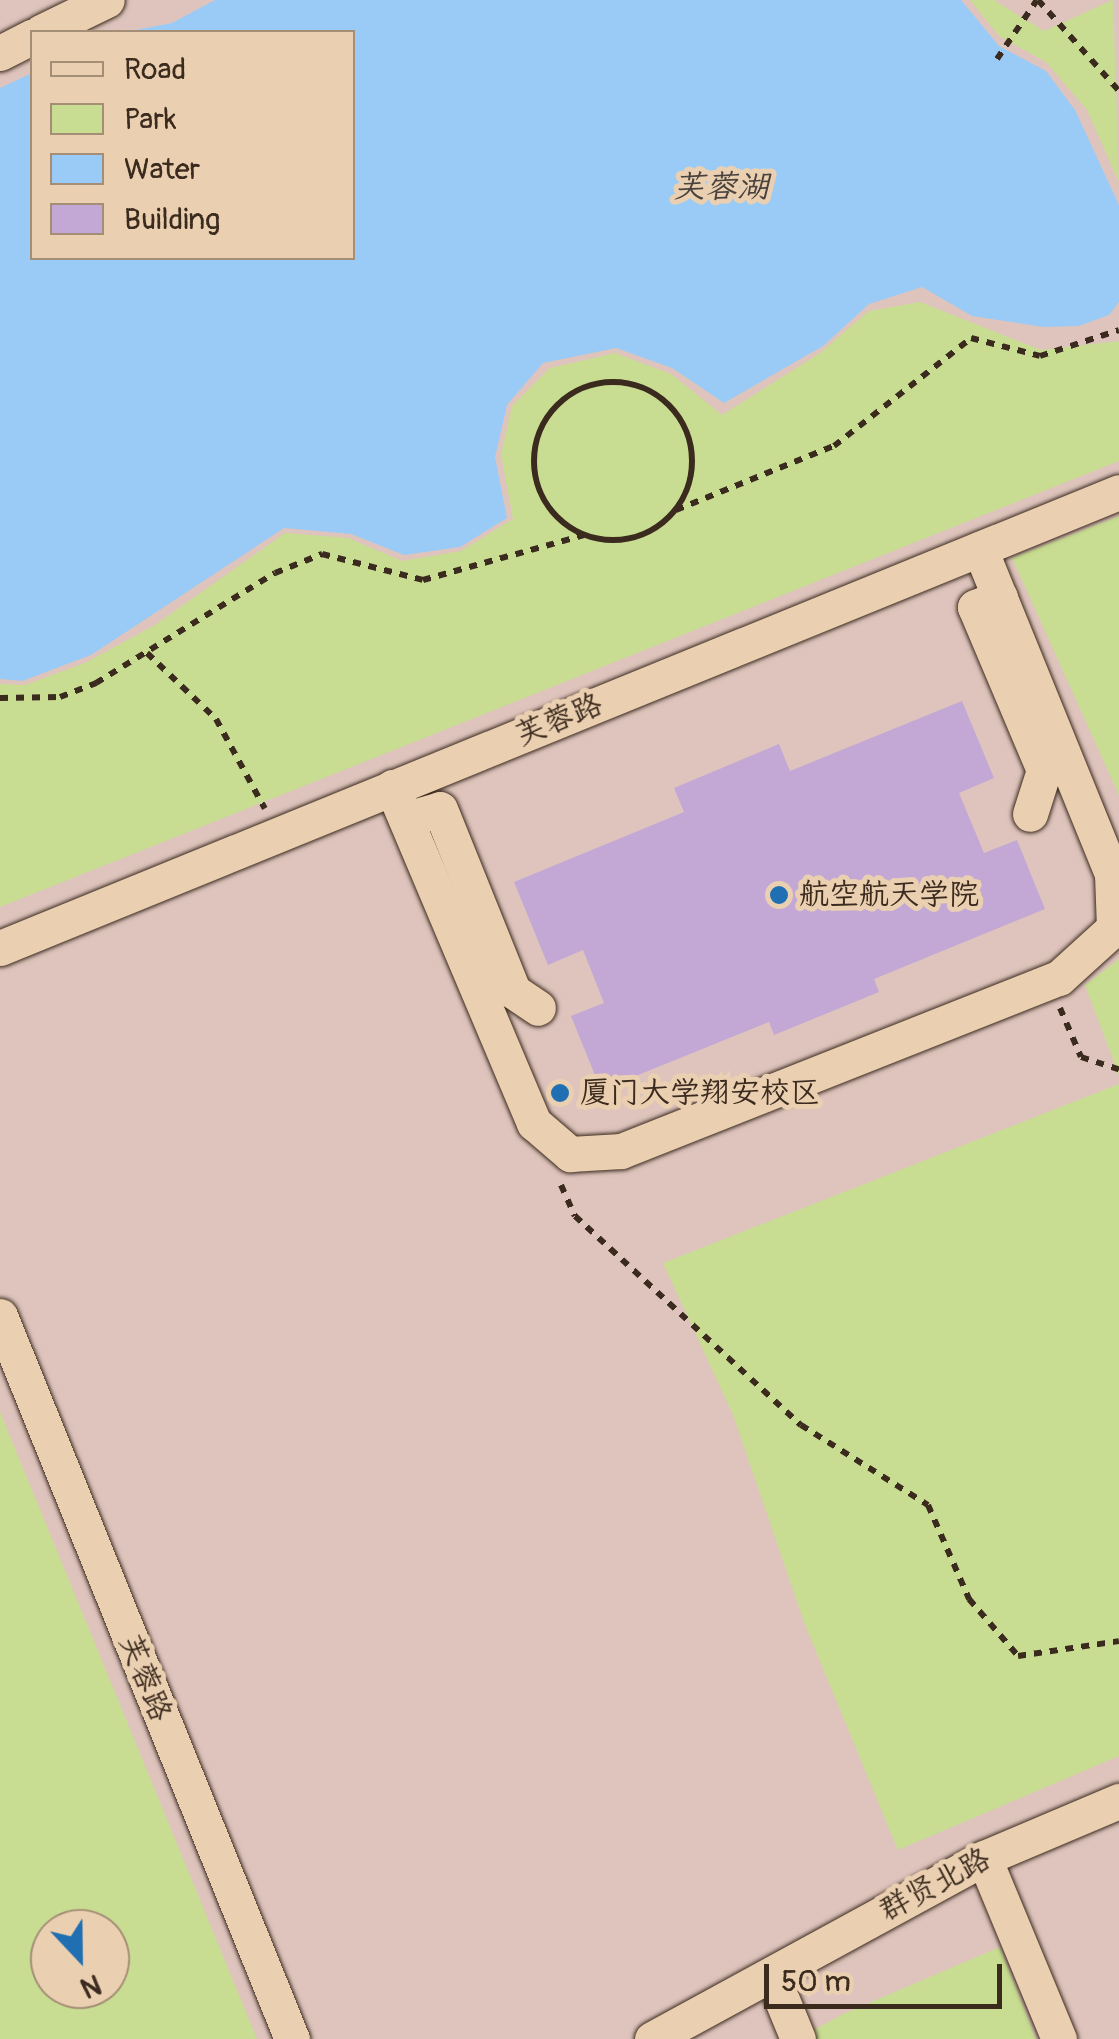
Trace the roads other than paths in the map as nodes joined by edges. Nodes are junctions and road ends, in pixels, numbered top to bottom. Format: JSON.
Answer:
{"nodes":[{"id":1,"x":107,"y":0,"type":"edge"},
{"id":2,"x":45,"y":30,"type":"edge"},
{"id":3,"x":30,"y":38,"type":"edge"},
{"id":4,"x":0,"y":53,"type":"edge"},
{"id":5,"x":1119,"y":492,"type":"edge"},
{"id":6,"x":980,"y":549,"type":"junction"},
{"id":7,"x":1000,"y":597,"type":"junction"},
{"id":8,"x":399,"y":803,"type":"junction"},
{"id":9,"x":1030,"y":814,"type":"dead end"},
{"id":10,"x":0,"y":948,"type":"edge"},
{"id":11,"x":538,"y":1008,"type":"dead end"},
{"id":12,"x":0,"y":1316,"type":"edge"},
{"id":13,"x":1119,"y":1801,"type":"edge"},
{"id":14,"x":990,"y":1871,"type":"junction"},
{"id":15,"x":782,"y":2000,"type":"dead end"},
{"id":16,"x":292,"y":2039,"type":"edge"},
{"id":17,"x":652,"y":2039,"type":"edge"},
{"id":18,"x":798,"y":2039,"type":"edge"},
{"id":19,"x":1059,"y":2039,"type":"edge"}],
"edges":[{"from":1,"to":2,"type":"street"},
{"from":3,"to":4,"type":"street"},
{"from":5,"to":6,"type":"street","name":"芙蓉路"},
{"from":6,"to":7,"type":"street"},
{"from":6,"to":8,"type":"street","name":"芙蓉路"},
{"from":7,"to":8,"type":"street"},
{"from":7,"to":9,"type":"street"},
{"from":8,"to":10,"type":"street","name":"芙蓉路"},
{"from":8,"to":11,"type":"street"},
{"from":12,"to":16,"type":"street","name":"芙蓉路"},
{"from":13,"to":14,"type":"street","name":"群贤北路"},
{"from":14,"to":17,"type":"street","name":"群贤北路"},
{"from":14,"to":19,"type":"street"},
{"from":15,"to":18,"type":"street"}]}
